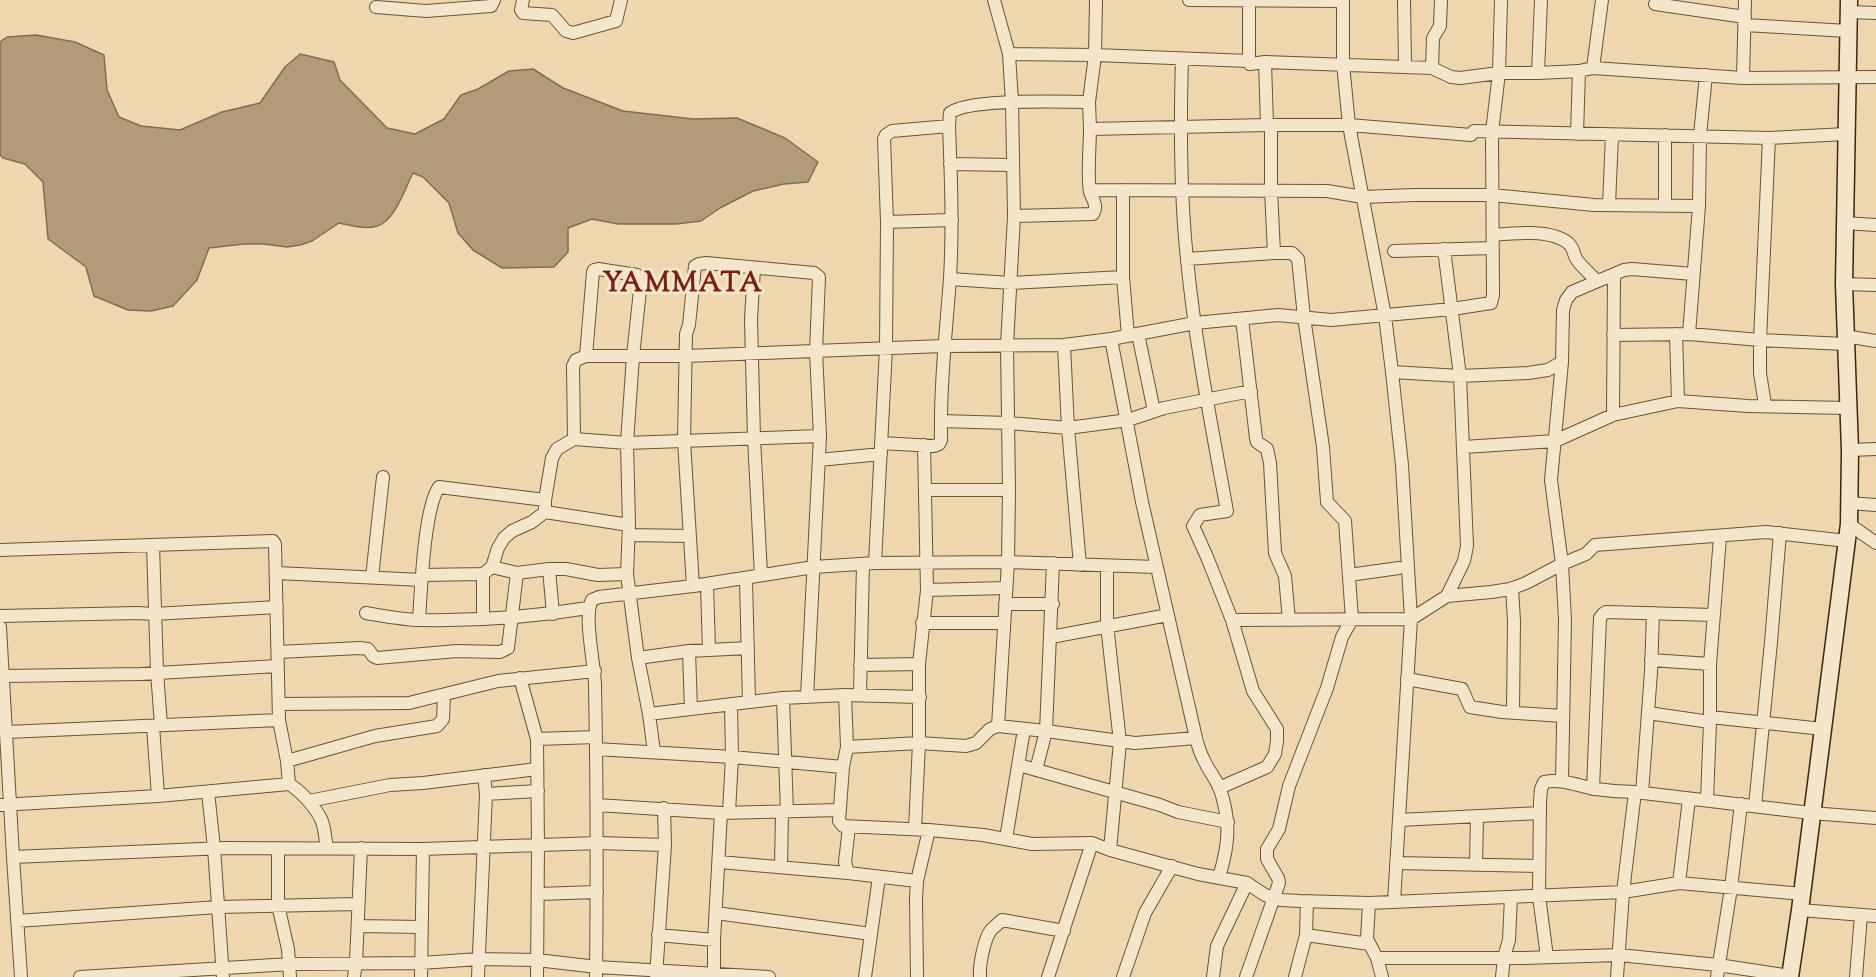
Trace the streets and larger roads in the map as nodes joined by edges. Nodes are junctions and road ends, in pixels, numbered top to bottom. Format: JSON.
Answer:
{"nodes":[{"id":1,"x":494,"y":0,"type":"edge"},
{"id":2,"x":523,"y":0,"type":"edge"},
{"id":3,"x":621,"y":0,"type":"edge"},
{"id":4,"x":994,"y":0,"type":"edge"},
{"id":5,"x":1096,"y":0,"type":"edge"},
{"id":6,"x":1189,"y":0,"type":"edge"},
{"id":7,"x":1404,"y":0,"type":"edge"},
{"id":8,"x":1441,"y":0,"type":"edge"},
{"id":9,"x":1500,"y":0,"type":"edge"},
{"id":10,"x":1541,"y":0,"type":"edge"},
{"id":11,"x":1602,"y":0,"type":"edge"},
{"id":12,"x":1745,"y":0,"type":"edge"},
{"id":13,"x":1249,"y":1,"type":"edge"},
{"id":14,"x":1343,"y":1,"type":"edge"},
{"id":15,"x":1655,"y":4,"type":"dead end"},
{"id":16,"x":384,"y":5,"type":"edge"},
{"id":17,"x":1849,"y":6,"type":"edge"},
{"id":18,"x":1876,"y":13,"type":"edge"},
{"id":19,"x":1745,"y":21,"type":"junction"},
{"id":20,"x":1848,"y":31,"type":"junction"},
{"id":21,"x":1009,"y":54,"type":"junction"},
{"id":22,"x":1095,"y":55,"type":"junction"},
{"id":23,"x":1182,"y":59,"type":"junction"},
{"id":24,"x":1249,"y":61,"type":"junction"},
{"id":25,"x":1265,"y":62,"type":"junction"},
{"id":26,"x":1343,"y":64,"type":"junction"},
{"id":27,"x":1405,"y":66,"type":"junction"},
{"id":28,"x":1432,"y":68,"type":"junction"},
{"id":29,"x":1593,"y":68,"type":"junction"},
{"id":30,"x":1579,"y":71,"type":"junction"},
{"id":31,"x":1499,"y":73,"type":"junction"},
{"id":32,"x":1538,"y":73,"type":"junction"},
{"id":33,"x":1706,"y":75,"type":"junction"},
{"id":34,"x":1848,"y":77,"type":"junction"},
{"id":35,"x":1876,"y":77,"type":"edge"},
{"id":36,"x":1743,"y":78,"type":"junction"},
{"id":37,"x":1012,"y":102,"type":"junction"},
{"id":38,"x":1089,"y":102,"type":"junction"},
{"id":39,"x":1269,"y":125,"type":"junction"},
{"id":40,"x":1349,"y":125,"type":"junction"},
{"id":41,"x":949,"y":126,"type":"junction"},
{"id":42,"x":1180,"y":127,"type":"junction"},
{"id":43,"x":1090,"y":129,"type":"junction"},
{"id":44,"x":1492,"y":132,"type":"junction"},
{"id":45,"x":1577,"y":134,"type":"junction"},
{"id":46,"x":1846,"y":134,"type":"junction"},
{"id":47,"x":1612,"y":135,"type":"junction"},
{"id":48,"x":1665,"y":135,"type":"junction"},
{"id":49,"x":1700,"y":135,"type":"junction"},
{"id":50,"x":1769,"y":138,"type":"junction"},
{"id":51,"x":950,"y":164,"type":"junction"},
{"id":52,"x":1012,"y":165,"type":"junction"},
{"id":53,"x":1183,"y":189,"type":"junction"},
{"id":54,"x":1090,"y":190,"type":"junction"},
{"id":55,"x":1123,"y":190,"type":"junction"},
{"id":56,"x":1271,"y":190,"type":"junction"},
{"id":57,"x":1492,"y":195,"type":"junction"},
{"id":58,"x":1363,"y":197,"type":"junction"},
{"id":59,"x":1609,"y":205,"type":"junction"},
{"id":60,"x":1665,"y":205,"type":"junction"},
{"id":61,"x":1699,"y":206,"type":"junction"},
{"id":62,"x":1014,"y":216,"type":"junction"},
{"id":63,"x":952,"y":220,"type":"junction"},
{"id":64,"x":887,"y":222,"type":"junction"},
{"id":65,"x":1844,"y":223,"type":"junction"},
{"id":66,"x":1876,"y":225,"type":"edge"},
{"id":67,"x":1493,"y":235,"type":"junction"},
{"id":68,"x":1492,"y":248,"type":"junction"},
{"id":69,"x":1444,"y":249,"type":"junction"},
{"id":70,"x":1394,"y":251,"type":"dead end"},
{"id":71,"x":1274,"y":253,"type":"junction"},
{"id":72,"x":1186,"y":259,"type":"junction"},
{"id":73,"x":754,"y":269,"type":"junction"},
{"id":74,"x":1693,"y":274,"type":"junction"},
{"id":75,"x":1614,"y":275,"type":"junction"},
{"id":76,"x":1122,"y":278,"type":"junction"},
{"id":77,"x":950,"y":279,"type":"junction"},
{"id":78,"x":1597,"y":281,"type":"junction"},
{"id":79,"x":1011,"y":283,"type":"junction"},
{"id":80,"x":1844,"y":284,"type":"junction"},
{"id":81,"x":1876,"y":285,"type":"edge"},
{"id":82,"x":1452,"y":309,"type":"junction"},
{"id":83,"x":1384,"y":316,"type":"junction"},
{"id":84,"x":1304,"y":317,"type":"junction"},
{"id":85,"x":1242,"y":319,"type":"junction"},
{"id":86,"x":1195,"y":323,"type":"junction"},
{"id":87,"x":1689,"y":333,"type":"junction"},
{"id":88,"x":1676,"y":334,"type":"junction"},
{"id":89,"x":1133,"y":335,"type":"junction"},
{"id":90,"x":1613,"y":335,"type":"junction"},
{"id":91,"x":1112,"y":339,"type":"junction"},
{"id":92,"x":1760,"y":340,"type":"junction"},
{"id":93,"x":1845,"y":340,"type":"junction"},
{"id":94,"x":1876,"y":341,"type":"edge"},
{"id":95,"x":1008,"y":345,"type":"junction"},
{"id":96,"x":1064,"y":345,"type":"junction"},
{"id":97,"x":943,"y":346,"type":"junction"},
{"id":98,"x":886,"y":348,"type":"junction"},
{"id":99,"x":816,"y":352,"type":"junction"},
{"id":100,"x":753,"y":353,"type":"junction"},
{"id":101,"x":633,"y":356,"type":"junction"},
{"id":102,"x":687,"y":356,"type":"junction"},
{"id":103,"x":586,"y":357,"type":"junction"},
{"id":104,"x":1562,"y":362,"type":"junction"},
{"id":105,"x":1392,"y":372,"type":"junction"},
{"id":106,"x":1460,"y":376,"type":"junction"},
{"id":107,"x":1251,"y":390,"type":"junction"},
{"id":108,"x":1207,"y":398,"type":"junction"},
{"id":109,"x":1678,"y":400,"type":"junction"},
{"id":110,"x":1765,"y":405,"type":"junction"},
{"id":111,"x":1848,"y":408,"type":"junction"},
{"id":112,"x":1155,"y":411,"type":"junction"},
{"id":113,"x":1613,"y":415,"type":"junction"},
{"id":114,"x":1128,"y":420,"type":"junction"},
{"id":115,"x":940,"y":421,"type":"junction"},
{"id":116,"x":1009,"y":423,"type":"junction"},
{"id":117,"x":1068,"y":428,"type":"junction"},
{"id":118,"x":820,"y":436,"type":"junction"},
{"id":119,"x":754,"y":438,"type":"junction"},
{"id":120,"x":574,"y":439,"type":"junction"},
{"id":121,"x":684,"y":441,"type":"junction"},
{"id":122,"x":1555,"y":441,"type":"junction"},
{"id":123,"x":627,"y":443,"type":"junction"},
{"id":124,"x":924,"y":445,"type":"junction"},
{"id":125,"x":1464,"y":447,"type":"junction"},
{"id":126,"x":881,"y":449,"type":"junction"},
{"id":127,"x":1876,"y":449,"type":"edge"},
{"id":128,"x":1850,"y":450,"type":"junction"},
{"id":129,"x":819,"y":460,"type":"junction"},
{"id":130,"x":383,"y":477,"type":"dead end"},
{"id":131,"x":926,"y":490,"type":"junction"},
{"id":132,"x":1009,"y":490,"type":"junction"},
{"id":133,"x":1849,"y":503,"type":"junction"},
{"id":134,"x":1876,"y":505,"type":"edge"},
{"id":135,"x":545,"y":506,"type":"junction"},
{"id":136,"x":1849,"y":524,"type":"junction"},
{"id":137,"x":629,"y":530,"type":"junction"},
{"id":138,"x":1780,"y":533,"type":"junction"},
{"id":139,"x":690,"y":536,"type":"junction"},
{"id":140,"x":1720,"y":537,"type":"junction"},
{"id":141,"x":1847,"y":541,"type":"junction"},
{"id":142,"x":1876,"y":543,"type":"edge"},
{"id":143,"x":153,"y":545,"type":"junction"},
{"id":144,"x":0,"y":550,"type":"edge"},
{"id":145,"x":1008,"y":561,"type":"junction"},
{"id":146,"x":927,"y":563,"type":"junction"},
{"id":147,"x":1053,"y":563,"type":"junction"},
{"id":148,"x":869,"y":564,"type":"junction"},
{"id":149,"x":1562,"y":564,"type":"junction"},
{"id":150,"x":1080,"y":565,"type":"junction"},
{"id":151,"x":1107,"y":566,"type":"junction"},
{"id":152,"x":814,"y":567,"type":"junction"},
{"id":153,"x":1157,"y":567,"type":"junction"},
{"id":154,"x":1399,"y":568,"type":"dead end"},
{"id":155,"x":549,"y":569,"type":"junction"},
{"id":156,"x":488,"y":570,"type":"junction"},
{"id":157,"x":277,"y":573,"type":"junction"},
{"id":158,"x":517,"y":573,"type":"junction"},
{"id":159,"x":627,"y":574,"type":"junction"},
{"id":160,"x":1349,"y":574,"type":"junction"},
{"id":161,"x":761,"y":575,"type":"junction"},
{"id":162,"x":372,"y":577,"type":"junction"},
{"id":163,"x":422,"y":577,"type":"junction"},
{"id":164,"x":746,"y":579,"type":"junction"},
{"id":165,"x":707,"y":584,"type":"junction"},
{"id":166,"x":693,"y":586,"type":"junction"},
{"id":167,"x":1006,"y":588,"type":"junction"},
{"id":168,"x":1512,"y":588,"type":"junction"},
{"id":169,"x":927,"y":590,"type":"junction"},
{"id":170,"x":630,"y":594,"type":"junction"},
{"id":171,"x":1447,"y":596,"type":"junction"},
{"id":172,"x":1005,"y":603,"type":"junction"},
{"id":173,"x":1053,"y":604,"type":"junction"},
{"id":174,"x":277,"y":607,"type":"junction"},
{"id":175,"x":588,"y":608,"type":"junction"},
{"id":176,"x":366,"y":613,"type":"dead end"},
{"id":177,"x":1653,"y":613,"type":"junction"},
{"id":178,"x":154,"y":614,"type":"junction"},
{"id":179,"x":553,"y":614,"type":"junction"},
{"id":180,"x":1168,"y":615,"type":"junction"},
{"id":181,"x":1714,"y":615,"type":"junction"},
{"id":182,"x":0,"y":616,"type":"edge"},
{"id":183,"x":511,"y":618,"type":"junction"},
{"id":184,"x":1411,"y":618,"type":"junction"},
{"id":185,"x":483,"y":619,"type":"junction"},
{"id":186,"x":1352,"y":619,"type":"junction"},
{"id":187,"x":419,"y":620,"type":"junction"},
{"id":188,"x":1232,"y":620,"type":"junction"},
{"id":189,"x":1289,"y":620,"type":"junction"},
{"id":190,"x":922,"y":623,"type":"junction"},
{"id":191,"x":1004,"y":623,"type":"junction"},
{"id":192,"x":1107,"y":625,"type":"junction"},
{"id":193,"x":0,"y":627,"type":"edge"},
{"id":194,"x":1051,"y":637,"type":"junction"},
{"id":195,"x":748,"y":648,"type":"junction"},
{"id":196,"x":709,"y":650,"type":"junction"},
{"id":197,"x":689,"y":651,"type":"junction"},
{"id":198,"x":278,"y":652,"type":"junction"},
{"id":199,"x":638,"y":658,"type":"junction"},
{"id":200,"x":1651,"y":660,"type":"junction"},
{"id":201,"x":919,"y":664,"type":"junction"},
{"id":202,"x":1710,"y":664,"type":"junction"},
{"id":203,"x":860,"y":665,"type":"junction"},
{"id":204,"x":278,"y":666,"type":"junction"},
{"id":205,"x":595,"y":670,"type":"junction"},
{"id":206,"x":157,"y":672,"type":"junction"},
{"id":207,"x":520,"y":678,"type":"junction"},
{"id":208,"x":3,"y":679,"type":"edge"},
{"id":209,"x":1407,"y":679,"type":"junction"},
{"id":210,"x":860,"y":694,"type":"junction"},
{"id":211,"x":444,"y":695,"type":"junction"},
{"id":212,"x":845,"y":695,"type":"junction"},
{"id":213,"x":807,"y":697,"type":"junction"},
{"id":214,"x":783,"y":698,"type":"junction"},
{"id":215,"x":920,"y":698,"type":"junction"},
{"id":216,"x":749,"y":702,"type":"junction"},
{"id":217,"x":279,"y":704,"type":"junction"},
{"id":218,"x":731,"y":704,"type":"junction"},
{"id":219,"x":691,"y":709,"type":"junction"},
{"id":220,"x":1513,"y":711,"type":"junction"},
{"id":221,"x":1648,"y":713,"type":"junction"},
{"id":222,"x":650,"y":714,"type":"junction"},
{"id":223,"x":1563,"y":716,"type":"junction"},
{"id":224,"x":279,"y":720,"type":"junction"},
{"id":225,"x":1710,"y":720,"type":"junction"},
{"id":226,"x":1764,"y":722,"type":"junction"},
{"id":227,"x":157,"y":725,"type":"junction"},
{"id":228,"x":998,"y":726,"type":"junction"},
{"id":229,"x":1024,"y":729,"type":"junction"},
{"id":230,"x":1823,"y":729,"type":"junction"},
{"id":231,"x":1046,"y":731,"type":"junction"},
{"id":232,"x":7,"y":732,"type":"junction"},
{"id":233,"x":1196,"y":738,"type":"junction"},
{"id":234,"x":537,"y":739,"type":"junction"},
{"id":235,"x":1120,"y":742,"type":"junction"},
{"id":236,"x":596,"y":743,"type":"junction"},
{"id":237,"x":919,"y":743,"type":"junction"},
{"id":238,"x":847,"y":747,"type":"junction"},
{"id":239,"x":654,"y":752,"type":"junction"},
{"id":240,"x":732,"y":757,"type":"junction"},
{"id":241,"x":287,"y":761,"type":"junction"},
{"id":242,"x":785,"y":762,"type":"junction"},
{"id":243,"x":1019,"y":765,"type":"junction"},
{"id":244,"x":843,"y":767,"type":"junction"},
{"id":245,"x":537,"y":769,"type":"junction"},
{"id":246,"x":1036,"y":770,"type":"junction"},
{"id":247,"x":484,"y":776,"type":"junction"},
{"id":248,"x":1562,"y":781,"type":"junction"},
{"id":249,"x":289,"y":784,"type":"junction"},
{"id":250,"x":1219,"y":788,"type":"junction"},
{"id":251,"x":1593,"y":789,"type":"junction"},
{"id":252,"x":538,"y":791,"type":"junction"},
{"id":253,"x":207,"y":792,"type":"junction"},
{"id":254,"x":1115,"y":793,"type":"junction"},
{"id":255,"x":1638,"y":793,"type":"junction"},
{"id":256,"x":486,"y":794,"type":"junction"},
{"id":257,"x":158,"y":796,"type":"junction"},
{"id":258,"x":1689,"y":799,"type":"junction"},
{"id":259,"x":1707,"y":800,"type":"junction"},
{"id":260,"x":309,"y":801,"type":"junction"},
{"id":261,"x":1741,"y":804,"type":"junction"},
{"id":262,"x":5,"y":805,"type":"edge"},
{"id":263,"x":597,"y":805,"type":"junction"},
{"id":264,"x":1755,"y":806,"type":"junction"},
{"id":265,"x":664,"y":808,"type":"junction"},
{"id":266,"x":839,"y":810,"type":"junction"},
{"id":267,"x":784,"y":812,"type":"junction"},
{"id":268,"x":725,"y":813,"type":"junction"},
{"id":269,"x":1540,"y":813,"type":"junction"},
{"id":270,"x":1811,"y":813,"type":"junction"},
{"id":271,"x":1477,"y":816,"type":"junction"},
{"id":272,"x":1876,"y":818,"type":"edge"},
{"id":273,"x":1399,"y":820,"type":"junction"},
{"id":274,"x":1228,"y":822,"type":"junction"},
{"id":275,"x":849,"y":827,"type":"junction"},
{"id":276,"x":915,"y":830,"type":"junction"},
{"id":277,"x":929,"y":830,"type":"junction"},
{"id":278,"x":1006,"y":839,"type":"junction"},
{"id":279,"x":598,"y":843,"type":"junction"},
{"id":280,"x":1092,"y":843,"type":"junction"},
{"id":281,"x":665,"y":845,"type":"junction"},
{"id":282,"x":538,"y":847,"type":"junction"},
{"id":283,"x":214,"y":848,"type":"junction"},
{"id":284,"x":327,"y":848,"type":"junction"},
{"id":285,"x":361,"y":848,"type":"junction"},
{"id":286,"x":278,"y":849,"type":"junction"},
{"id":287,"x":423,"y":849,"type":"junction"},
{"id":288,"x":483,"y":849,"type":"junction"},
{"id":289,"x":1110,"y":850,"type":"junction"},
{"id":290,"x":12,"y":857,"type":"junction"},
{"id":291,"x":719,"y":862,"type":"junction"},
{"id":292,"x":1396,"y":863,"type":"junction"},
{"id":293,"x":1476,"y":865,"type":"junction"},
{"id":294,"x":1172,"y":866,"type":"junction"},
{"id":295,"x":1539,"y":866,"type":"junction"},
{"id":296,"x":780,"y":867,"type":"junction"},
{"id":297,"x":848,"y":873,"type":"junction"},
{"id":298,"x":879,"y":877,"type":"junction"},
{"id":299,"x":1219,"y":877,"type":"junction"},
{"id":300,"x":917,"y":880,"type":"junction"},
{"id":301,"x":1247,"y":883,"type":"junction"},
{"id":302,"x":1679,"y":883,"type":"junction"},
{"id":303,"x":1731,"y":888,"type":"junction"},
{"id":304,"x":597,"y":892,"type":"junction"},
{"id":305,"x":1623,"y":892,"type":"junction"},
{"id":306,"x":538,"y":894,"type":"junction"},
{"id":307,"x":1539,"y":896,"type":"junction"},
{"id":308,"x":1273,"y":897,"type":"junction"},
{"id":309,"x":1511,"y":897,"type":"junction"},
{"id":310,"x":1306,"y":901,"type":"junction"},
{"id":311,"x":1394,"y":902,"type":"junction"},
{"id":312,"x":1801,"y":902,"type":"junction"},
{"id":313,"x":1369,"y":903,"type":"junction"},
{"id":314,"x":358,"y":904,"type":"junction"},
{"id":315,"x":278,"y":905,"type":"junction"},
{"id":316,"x":218,"y":907,"type":"junction"},
{"id":317,"x":716,"y":913,"type":"junction"},
{"id":318,"x":1861,"y":915,"type":"junction"},
{"id":319,"x":1876,"y":916,"type":"edge"},
{"id":320,"x":17,"y":921,"type":"junction"},
{"id":321,"x":358,"y":926,"type":"junction"},
{"id":322,"x":422,"y":927,"type":"junction"},
{"id":323,"x":1064,"y":931,"type":"junction"},
{"id":324,"x":871,"y":934,"type":"junction"},
{"id":325,"x":658,"y":935,"type":"junction"},
{"id":326,"x":1306,"y":935,"type":"junction"},
{"id":327,"x":714,"y":940,"type":"junction"},
{"id":328,"x":1368,"y":944,"type":"junction"},
{"id":329,"x":1619,"y":955,"type":"junction"},
{"id":330,"x":1503,"y":957,"type":"junction"},
{"id":331,"x":1548,"y":957,"type":"junction"},
{"id":332,"x":1377,"y":958,"type":"junction"},
{"id":333,"x":479,"y":959,"type":"junction"},
{"id":334,"x":537,"y":960,"type":"junction"},
{"id":335,"x":356,"y":962,"type":"junction"},
{"id":336,"x":421,"y":963,"type":"junction"},
{"id":337,"x":290,"y":964,"type":"junction"},
{"id":338,"x":1717,"y":971,"type":"edge"},
{"id":339,"x":222,"y":972,"type":"edge"},
{"id":340,"x":597,"y":972,"type":"edge"},
{"id":341,"x":656,"y":974,"type":"edge"},
{"id":342,"x":714,"y":975,"type":"edge"},
{"id":343,"x":21,"y":977,"type":"edge"},
{"id":344,"x":80,"y":977,"type":"edge"},
{"id":345,"x":290,"y":977,"type":"edge"},
{"id":346,"x":354,"y":977,"type":"edge"},
{"id":347,"x":421,"y":977,"type":"edge"},
{"id":348,"x":478,"y":977,"type":"edge"},
{"id":349,"x":537,"y":977,"type":"edge"},
{"id":350,"x":769,"y":977,"type":"edge"},
{"id":351,"x":865,"y":977,"type":"edge"},
{"id":352,"x":916,"y":977,"type":"edge"},
{"id":353,"x":980,"y":977,"type":"edge"},
{"id":354,"x":1048,"y":977,"type":"edge"},
{"id":355,"x":1123,"y":977,"type":"edge"},
{"id":356,"x":1213,"y":977,"type":"edge"},
{"id":357,"x":1246,"y":977,"type":"edge"},
{"id":358,"x":1295,"y":977,"type":"edge"},
{"id":359,"x":1382,"y":977,"type":"edge"},
{"id":360,"x":1502,"y":977,"type":"edge"},
{"id":361,"x":1617,"y":977,"type":"edge"},
{"id":362,"x":1790,"y":977,"type":"edge"},
{"id":363,"x":1856,"y":977,"type":"edge"}],
"edges":[{"from":1,"to":16,"type":"street"},
{"from":2,"to":3,"type":"street"},
{"from":4,"to":21,"type":"street"},
{"from":5,"to":22,"type":"street"},
{"from":6,"to":13,"type":"street"},
{"from":7,"to":27,"type":"street"},
{"from":8,"to":28,"type":"street"},
{"from":9,"to":31,"type":"street"},
{"from":10,"to":32,"type":"street"},
{"from":11,"to":29,"type":"street"},
{"from":12,"to":19,"type":"street"},
{"from":13,"to":14,"type":"street"},
{"from":13,"to":24,"type":"street"},
{"from":14,"to":26,"type":"street"},
{"from":15,"to":19,"type":"street"},
{"from":17,"to":18,"type":"street"},
{"from":17,"to":20,"type":"street"},
{"from":19,"to":20,"type":"street"},
{"from":19,"to":36,"type":"street"},
{"from":20,"to":34,"type":"street"},
{"from":21,"to":22,"type":"street"},
{"from":21,"to":37,"type":"street"},
{"from":22,"to":23,"type":"street"},
{"from":22,"to":38,"type":"street"},
{"from":23,"to":24,"type":"street"},
{"from":23,"to":42,"type":"street"},
{"from":24,"to":25,"type":"street"},
{"from":25,"to":26,"type":"street"},
{"from":25,"to":39,"type":"street"},
{"from":26,"to":27,"type":"street"},
{"from":26,"to":40,"type":"street"},
{"from":27,"to":28,"type":"street"},
{"from":28,"to":31,"type":"street"},
{"from":29,"to":30,"type":"street"},
{"from":29,"to":33,"type":"street"},
{"from":30,"to":32,"type":"street"},
{"from":30,"to":45,"type":"street"},
{"from":31,"to":32,"type":"street"},
{"from":31,"to":44,"type":"street"},
{"from":33,"to":36,"type":"street"},
{"from":33,"to":49,"type":"street"},
{"from":34,"to":35,"type":"street"},
{"from":34,"to":36,"type":"street"},
{"from":34,"to":46,"type":"street"},
{"from":37,"to":38,"type":"street"},
{"from":37,"to":41,"type":"street"},
{"from":37,"to":52,"type":"street"},
{"from":38,"to":43,"type":"street"},
{"from":39,"to":40,"type":"street"},
{"from":39,"to":42,"type":"street"},
{"from":39,"to":56,"type":"street"},
{"from":40,"to":44,"type":"street"},
{"from":40,"to":58,"type":"street"},
{"from":41,"to":51,"type":"street"},
{"from":41,"to":64,"type":"street"},
{"from":42,"to":43,"type":"street"},
{"from":42,"to":53,"type":"street"},
{"from":43,"to":54,"type":"street"},
{"from":44,"to":45,"type":"street"},
{"from":44,"to":57,"type":"street"},
{"from":45,"to":47,"type":"street"},
{"from":46,"to":50,"type":"street"},
{"from":46,"to":65,"type":"street"},
{"from":47,"to":48,"type":"street"},
{"from":47,"to":59,"type":"street"},
{"from":48,"to":49,"type":"street"},
{"from":48,"to":60,"type":"street"},
{"from":49,"to":50,"type":"street"},
{"from":49,"to":61,"type":"street"},
{"from":50,"to":92,"type":"street"},
{"from":51,"to":52,"type":"street"},
{"from":51,"to":63,"type":"street"},
{"from":52,"to":62,"type":"street"},
{"from":53,"to":55,"type":"street"},
{"from":53,"to":56,"type":"street"},
{"from":53,"to":72,"type":"street"},
{"from":54,"to":55,"type":"street"},
{"from":54,"to":62,"type":"street"},
{"from":55,"to":76,"type":"street"},
{"from":56,"to":58,"type":"street"},
{"from":56,"to":71,"type":"street"},
{"from":57,"to":58,"type":"street"},
{"from":57,"to":59,"type":"street"},
{"from":57,"to":67,"type":"street"},
{"from":58,"to":83,"type":"street"},
{"from":59,"to":60,"type":"street"},
{"from":60,"to":61,"type":"street"},
{"from":61,"to":74,"type":"street"},
{"from":62,"to":79,"type":"street"},
{"from":63,"to":64,"type":"street"},
{"from":63,"to":77,"type":"street"},
{"from":64,"to":98,"type":"street"},
{"from":65,"to":66,"type":"street"},
{"from":65,"to":80,"type":"street"},
{"from":67,"to":68,"type":"street"},
{"from":67,"to":78,"type":"street"},
{"from":68,"to":69,"type":"street"},
{"from":68,"to":82,"type":"street"},
{"from":69,"to":70,"type":"street"},
{"from":69,"to":82,"type":"street"},
{"from":71,"to":72,"type":"street"},
{"from":71,"to":84,"type":"street"},
{"from":72,"to":86,"type":"street"},
{"from":73,"to":99,"type":"street"},
{"from":73,"to":100,"type":"street"},
{"from":73,"to":102,"type":"street"},
{"from":74,"to":75,"type":"street"},
{"from":74,"to":87,"type":"street"},
{"from":75,"to":78,"type":"street"},
{"from":75,"to":90,"type":"street"},
{"from":76,"to":79,"type":"street"},
{"from":76,"to":89,"type":"street"},
{"from":77,"to":79,"type":"street"},
{"from":77,"to":97,"type":"street"},
{"from":78,"to":104,"type":"street"},
{"from":79,"to":95,"type":"street"},
{"from":80,"to":81,"type":"street"},
{"from":80,"to":93,"type":"street"},
{"from":82,"to":83,"type":"street"},
{"from":82,"to":106,"type":"street"},
{"from":83,"to":84,"type":"street"},
{"from":83,"to":105,"type":"street"},
{"from":84,"to":85,"type":"street"},
{"from":84,"to":160,"type":"street"},
{"from":85,"to":86,"type":"street"},
{"from":85,"to":107,"type":"street"},
{"from":86,"to":89,"type":"street"},
{"from":86,"to":108,"type":"street"},
{"from":87,"to":88,"type":"street"},
{"from":87,"to":92,"type":"street"},
{"from":88,"to":90,"type":"street"},
{"from":88,"to":109,"type":"street"},
{"from":89,"to":91,"type":"street"},
{"from":89,"to":112,"type":"street"},
{"from":90,"to":113,"type":"street"},
{"from":91,"to":96,"type":"street"},
{"from":91,"to":114,"type":"street"},
{"from":92,"to":93,"type":"street"},
{"from":92,"to":110,"type":"street"},
{"from":93,"to":94,"type":"street"},
{"from":93,"to":111,"type":"street"},
{"from":95,"to":96,"type":"street"},
{"from":95,"to":97,"type":"street"},
{"from":95,"to":116,"type":"street"},
{"from":96,"to":117,"type":"street"},
{"from":97,"to":98,"type":"street"},
{"from":97,"to":115,"type":"street"},
{"from":98,"to":99,"type":"street"},
{"from":98,"to":126,"type":"street"},
{"from":99,"to":100,"type":"street"},
{"from":99,"to":118,"type":"street"},
{"from":100,"to":102,"type":"street"},
{"from":100,"to":119,"type":"street"},
{"from":101,"to":102,"type":"street"},
{"from":101,"to":103,"type":"street"},
{"from":101,"to":103,"type":"street"},
{"from":101,"to":123,"type":"street"},
{"from":102,"to":121,"type":"street"},
{"from":103,"to":120,"type":"street"},
{"from":104,"to":106,"type":"street"},
{"from":104,"to":122,"type":"street"},
{"from":105,"to":106,"type":"street"},
{"from":105,"to":184,"type":"street"},
{"from":106,"to":125,"type":"street"},
{"from":107,"to":108,"type":"street"},
{"from":107,"to":189,"type":"street"},
{"from":108,"to":112,"type":"street"},
{"from":108,"to":188,"type":"street"},
{"from":109,"to":110,"type":"street"},
{"from":109,"to":113,"type":"street"},
{"from":110,"to":111,"type":"street"},
{"from":111,"to":128,"type":"street"},
{"from":112,"to":114,"type":"street"},
{"from":113,"to":122,"type":"street"},
{"from":114,"to":117,"type":"street"},
{"from":114,"to":153,"type":"street"},
{"from":115,"to":116,"type":"street"},
{"from":115,"to":124,"type":"street"},
{"from":116,"to":117,"type":"street"},
{"from":116,"to":132,"type":"street"},
{"from":117,"to":150,"type":"street"},
{"from":118,"to":119,"type":"street"},
{"from":118,"to":129,"type":"street"},
{"from":119,"to":121,"type":"street"},
{"from":119,"to":161,"type":"street"},
{"from":120,"to":123,"type":"street"},
{"from":120,"to":135,"type":"street"},
{"from":121,"to":123,"type":"street"},
{"from":121,"to":139,"type":"street"},
{"from":122,"to":125,"type":"street"},
{"from":122,"to":149,"type":"street"},
{"from":123,"to":137,"type":"street"},
{"from":124,"to":126,"type":"street"},
{"from":124,"to":131,"type":"street"},
{"from":125,"to":171,"type":"street"},
{"from":126,"to":129,"type":"street"},
{"from":126,"to":148,"type":"street"},
{"from":127,"to":128,"type":"street"},
{"from":128,"to":133,"type":"street"},
{"from":129,"to":152,"type":"street"},
{"from":130,"to":162,"type":"street"},
{"from":131,"to":132,"type":"street"},
{"from":131,"to":146,"type":"street"},
{"from":132,"to":145,"type":"street"},
{"from":133,"to":134,"type":"street"},
{"from":133,"to":136,"type":"street"},
{"from":135,"to":137,"type":"street"},
{"from":135,"to":156,"type":"street"},
{"from":135,"to":163,"type":"street"},
{"from":136,"to":141,"type":"street"},
{"from":136,"to":142,"type":"street"},
{"from":137,"to":139,"type":"street"},
{"from":137,"to":159,"type":"street"},
{"from":138,"to":140,"type":"street"},
{"from":138,"to":141,"type":"street"},
{"from":138,"to":226,"type":"street"},
{"from":139,"to":166,"type":"street"},
{"from":140,"to":149,"type":"street"},
{"from":140,"to":181,"type":"street"},
{"from":141,"to":230,"type":"street"},
{"from":143,"to":144,"type":"street"},
{"from":143,"to":157,"type":"street"},
{"from":143,"to":178,"type":"street"},
{"from":145,"to":146,"type":"street"},
{"from":145,"to":147,"type":"street"},
{"from":145,"to":167,"type":"street"},
{"from":146,"to":148,"type":"street"},
{"from":146,"to":169,"type":"street"},
{"from":147,"to":150,"type":"street"},
{"from":147,"to":173,"type":"street"},
{"from":148,"to":152,"type":"street"},
{"from":148,"to":203,"type":"street"},
{"from":149,"to":168,"type":"street"},
{"from":149,"to":223,"type":"street"},
{"from":150,"to":151,"type":"street"},
{"from":151,"to":153,"type":"street"},
{"from":151,"to":192,"type":"street"},
{"from":152,"to":161,"type":"street"},
{"from":152,"to":213,"type":"street"},
{"from":153,"to":180,"type":"street"},
{"from":154,"to":160,"type":"street"},
{"from":155,"to":158,"type":"street"},
{"from":155,"to":159,"type":"street"},
{"from":155,"to":179,"type":"street"},
{"from":156,"to":158,"type":"street"},
{"from":156,"to":163,"type":"street"},
{"from":156,"to":185,"type":"street"},
{"from":157,"to":162,"type":"street"},
{"from":157,"to":174,"type":"street"},
{"from":158,"to":183,"type":"street"},
{"from":159,"to":170,"type":"street"},
{"from":160,"to":186,"type":"street"},
{"from":161,"to":164,"type":"street"},
{"from":162,"to":163,"type":"street"},
{"from":163,"to":187,"type":"street"},
{"from":164,"to":165,"type":"street"},
{"from":164,"to":195,"type":"street"},
{"from":165,"to":166,"type":"street"},
{"from":165,"to":196,"type":"street"},
{"from":166,"to":170,"type":"street"},
{"from":167,"to":169,"type":"street"},
{"from":167,"to":172,"type":"street"},
{"from":168,"to":171,"type":"street"},
{"from":168,"to":220,"type":"street"},
{"from":169,"to":190,"type":"street"},
{"from":170,"to":175,"type":"street"},
{"from":170,"to":199,"type":"street"},
{"from":171,"to":184,"type":"street"},
{"from":172,"to":173,"type":"street"},
{"from":172,"to":191,"type":"street"},
{"from":173,"to":194,"type":"street"},
{"from":174,"to":178,"type":"street"},
{"from":174,"to":198,"type":"street"},
{"from":175,"to":179,"type":"street"},
{"from":175,"to":205,"type":"street"},
{"from":176,"to":187,"type":"street"},
{"from":177,"to":181,"type":"street"},
{"from":177,"to":200,"type":"street"},
{"from":177,"to":251,"type":"street"},
{"from":178,"to":182,"type":"street"},
{"from":178,"to":206,"type":"street"},
{"from":179,"to":183,"type":"street"},
{"from":180,"to":192,"type":"street"},
{"from":180,"to":233,"type":"street"},
{"from":181,"to":202,"type":"street"},
{"from":183,"to":185,"type":"street"},
{"from":183,"to":198,"type":"street"},
{"from":184,"to":186,"type":"street"},
{"from":184,"to":209,"type":"street"},
{"from":185,"to":187,"type":"street"},
{"from":186,"to":189,"type":"street"},
{"from":186,"to":308,"type":"street"},
{"from":188,"to":189,"type":"street"},
{"from":188,"to":250,"type":"street"},
{"from":190,"to":191,"type":"street"},
{"from":190,"to":201,"type":"street"},
{"from":191,"to":228,"type":"street"},
{"from":192,"to":194,"type":"street"},
{"from":192,"to":235,"type":"street"},
{"from":193,"to":208,"type":"street"},
{"from":194,"to":231,"type":"street"},
{"from":195,"to":196,"type":"street"},
{"from":195,"to":216,"type":"street"},
{"from":196,"to":197,"type":"street"},
{"from":197,"to":199,"type":"street"},
{"from":197,"to":219,"type":"street"},
{"from":198,"to":204,"type":"street"},
{"from":199,"to":222,"type":"street"},
{"from":200,"to":202,"type":"street"},
{"from":200,"to":221,"type":"street"},
{"from":201,"to":203,"type":"street"},
{"from":201,"to":215,"type":"street"},
{"from":202,"to":225,"type":"street"},
{"from":203,"to":210,"type":"street"},
{"from":204,"to":206,"type":"street"},
{"from":204,"to":217,"type":"street"},
{"from":205,"to":207,"type":"street"},
{"from":205,"to":236,"type":"street"},
{"from":206,"to":208,"type":"street"},
{"from":206,"to":227,"type":"street"},
{"from":207,"to":211,"type":"street"},
{"from":207,"to":234,"type":"street"},
{"from":208,"to":232,"type":"street"},
{"from":209,"to":220,"type":"street"},
{"from":209,"to":273,"type":"street"},
{"from":210,"to":212,"type":"street"},
{"from":210,"to":215,"type":"street"},
{"from":211,"to":217,"type":"street"},
{"from":211,"to":241,"type":"street"},
{"from":212,"to":213,"type":"street"},
{"from":212,"to":238,"type":"street"},
{"from":213,"to":214,"type":"street"},
{"from":214,"to":216,"type":"street"},
{"from":214,"to":242,"type":"street"},
{"from":215,"to":237,"type":"street"},
{"from":216,"to":218,"type":"street"},
{"from":217,"to":224,"type":"street"},
{"from":218,"to":219,"type":"street"},
{"from":218,"to":240,"type":"street"},
{"from":219,"to":222,"type":"street"},
{"from":220,"to":223,"type":"street"},
{"from":221,"to":225,"type":"street"},
{"from":221,"to":255,"type":"street"},
{"from":222,"to":239,"type":"street"},
{"from":223,"to":248,"type":"street"},
{"from":224,"to":227,"type":"street"},
{"from":224,"to":241,"type":"street"},
{"from":225,"to":226,"type":"street"},
{"from":225,"to":259,"type":"street"},
{"from":226,"to":230,"type":"street"},
{"from":226,"to":264,"type":"street"},
{"from":227,"to":232,"type":"street"},
{"from":227,"to":257,"type":"street"},
{"from":228,"to":229,"type":"street"},
{"from":228,"to":237,"type":"street"},
{"from":229,"to":231,"type":"street"},
{"from":229,"to":243,"type":"street"},
{"from":230,"to":270,"type":"street"},
{"from":231,"to":235,"type":"street"},
{"from":231,"to":246,"type":"street"},
{"from":232,"to":262,"type":"street"},
{"from":233,"to":235,"type":"street"},
{"from":233,"to":250,"type":"street"},
{"from":234,"to":236,"type":"street"},
{"from":234,"to":245,"type":"street"},
{"from":235,"to":254,"type":"street"},
{"from":236,"to":239,"type":"street"},
{"from":236,"to":263,"type":"street"},
{"from":237,"to":238,"type":"street"},
{"from":237,"to":276,"type":"street"},
{"from":238,"to":244,"type":"street"},
{"from":239,"to":240,"type":"street"},
{"from":240,"to":242,"type":"street"},
{"from":240,"to":268,"type":"street"},
{"from":241,"to":249,"type":"street"},
{"from":242,"to":244,"type":"street"},
{"from":242,"to":267,"type":"street"},
{"from":243,"to":246,"type":"street"},
{"from":243,"to":278,"type":"street"},
{"from":244,"to":266,"type":"street"},
{"from":245,"to":247,"type":"street"},
{"from":245,"to":252,"type":"street"},
{"from":246,"to":254,"type":"street"},
{"from":247,"to":256,"type":"street"},
{"from":247,"to":260,"type":"street"},
{"from":248,"to":251,"type":"street"},
{"from":248,"to":269,"type":"street"},
{"from":249,"to":253,"type":"street"},
{"from":249,"to":260,"type":"street"},
{"from":250,"to":274,"type":"street"},
{"from":251,"to":255,"type":"street"},
{"from":252,"to":256,"type":"street"},
{"from":252,"to":282,"type":"street"},
{"from":253,"to":257,"type":"street"},
{"from":253,"to":283,"type":"street"},
{"from":254,"to":274,"type":"street"},
{"from":254,"to":289,"type":"street"},
{"from":255,"to":258,"type":"street"},
{"from":255,"to":305,"type":"street"},
{"from":256,"to":288,"type":"street"},
{"from":257,"to":262,"type":"street"},
{"from":258,"to":259,"type":"street"},
{"from":258,"to":302,"type":"street"},
{"from":259,"to":261,"type":"street"},
{"from":260,"to":284,"type":"street"},
{"from":261,"to":264,"type":"street"},
{"from":261,"to":303,"type":"street"},
{"from":262,"to":290,"type":"street"},
{"from":263,"to":265,"type":"street"},
{"from":263,"to":279,"type":"street"},
{"from":264,"to":270,"type":"street"},
{"from":265,"to":268,"type":"street"},
{"from":265,"to":281,"type":"street"},
{"from":266,"to":267,"type":"street"},
{"from":266,"to":275,"type":"street"},
{"from":267,"to":268,"type":"street"},
{"from":267,"to":296,"type":"street"},
{"from":268,"to":291,"type":"street"},
{"from":269,"to":271,"type":"street"},
{"from":269,"to":295,"type":"street"},
{"from":270,"to":272,"type":"street"},
{"from":270,"to":312,"type":"street"},
{"from":271,"to":273,"type":"street"},
{"from":271,"to":293,"type":"street"},
{"from":273,"to":292,"type":"street"},
{"from":274,"to":299,"type":"street"},
{"from":275,"to":276,"type":"street"},
{"from":275,"to":297,"type":"street"},
{"from":276,"to":277,"type":"street"},
{"from":277,"to":278,"type":"street"},
{"from":277,"to":300,"type":"street"},
{"from":278,"to":280,"type":"street"},
{"from":279,"to":281,"type":"street"},
{"from":279,"to":282,"type":"street"},
{"from":279,"to":304,"type":"street"},
{"from":280,"to":289,"type":"street"},
{"from":280,"to":323,"type":"street"},
{"from":281,"to":325,"type":"street"},
{"from":282,"to":288,"type":"street"},
{"from":282,"to":306,"type":"street"},
{"from":283,"to":286,"type":"street"},
{"from":283,"to":290,"type":"street"},
{"from":283,"to":316,"type":"street"},
{"from":284,"to":285,"type":"street"},
{"from":284,"to":286,"type":"street"},
{"from":285,"to":287,"type":"street"},
{"from":285,"to":314,"type":"street"},
{"from":286,"to":315,"type":"street"},
{"from":287,"to":288,"type":"street"},
{"from":287,"to":322,"type":"street"},
{"from":288,"to":333,"type":"street"},
{"from":289,"to":294,"type":"street"},
{"from":290,"to":320,"type":"street"},
{"from":291,"to":296,"type":"street"},
{"from":291,"to":317,"type":"street"},
{"from":292,"to":293,"type":"street"},
{"from":292,"to":311,"type":"street"},
{"from":293,"to":295,"type":"street"},
{"from":294,"to":299,"type":"street"},
{"from":294,"to":355,"type":"street"},
{"from":295,"to":307,"type":"street"},
{"from":296,"to":297,"type":"street"},
{"from":297,"to":298,"type":"street"},
{"from":298,"to":300,"type":"street"},
{"from":298,"to":324,"type":"street"},
{"from":299,"to":301,"type":"street"},
{"from":300,"to":352,"type":"street"},
{"from":301,"to":308,"type":"street"},
{"from":301,"to":356,"type":"street"},
{"from":302,"to":303,"type":"street"},
{"from":302,"to":305,"type":"street"},
{"from":303,"to":312,"type":"street"},
{"from":303,"to":338,"type":"street"},
{"from":304,"to":306,"type":"street"},
{"from":304,"to":340,"type":"street"},
{"from":305,"to":307,"type":"street"},
{"from":305,"to":329,"type":"street"},
{"from":306,"to":334,"type":"street"},
{"from":307,"to":309,"type":"street"},
{"from":307,"to":331,"type":"street"},
{"from":308,"to":310,"type":"street"},
{"from":308,"to":357,"type":"street"},
{"from":309,"to":311,"type":"street"},
{"from":309,"to":330,"type":"street"},
{"from":310,"to":313,"type":"street"},
{"from":310,"to":326,"type":"street"},
{"from":311,"to":313,"type":"street"},
{"from":312,"to":318,"type":"street"},
{"from":312,"to":362,"type":"street"},
{"from":313,"to":328,"type":"street"},
{"from":314,"to":315,"type":"street"},
{"from":314,"to":321,"type":"street"},
{"from":315,"to":316,"type":"street"},
{"from":315,"to":337,"type":"street"},
{"from":316,"to":320,"type":"street"},
{"from":316,"to":339,"type":"street"},
{"from":317,"to":324,"type":"street"},
{"from":317,"to":327,"type":"street"},
{"from":318,"to":319,"type":"street"},
{"from":318,"to":363,"type":"street"},
{"from":320,"to":343,"type":"street"},
{"from":321,"to":322,"type":"street"},
{"from":321,"to":335,"type":"street"},
{"from":322,"to":336,"type":"street"},
{"from":323,"to":353,"type":"street"},
{"from":323,"to":354,"type":"street"},
{"from":324,"to":351,"type":"street"},
{"from":325,"to":327,"type":"street"},
{"from":325,"to":341,"type":"street"},
{"from":326,"to":328,"type":"street"},
{"from":326,"to":358,"type":"street"},
{"from":327,"to":342,"type":"street"},
{"from":328,"to":332,"type":"street"},
{"from":329,"to":331,"type":"street"},
{"from":329,"to":338,"type":"street"},
{"from":329,"to":361,"type":"street"},
{"from":330,"to":331,"type":"street"},
{"from":330,"to":332,"type":"street"},
{"from":330,"to":360,"type":"street"},
{"from":332,"to":359,"type":"street"},
{"from":333,"to":334,"type":"street"},
{"from":333,"to":336,"type":"street"},
{"from":333,"to":348,"type":"street"},
{"from":334,"to":340,"type":"street"},
{"from":334,"to":349,"type":"street"},
{"from":335,"to":336,"type":"street"},
{"from":335,"to":337,"type":"street"},
{"from":335,"to":346,"type":"street"},
{"from":336,"to":347,"type":"street"},
{"from":337,"to":339,"type":"street"},
{"from":337,"to":345,"type":"street"},
{"from":338,"to":362,"type":"street"},
{"from":339,"to":344,"type":"street"},
{"from":340,"to":341,"type":"street"},
{"from":341,"to":342,"type":"street"},
{"from":342,"to":350,"type":"street"}]}
